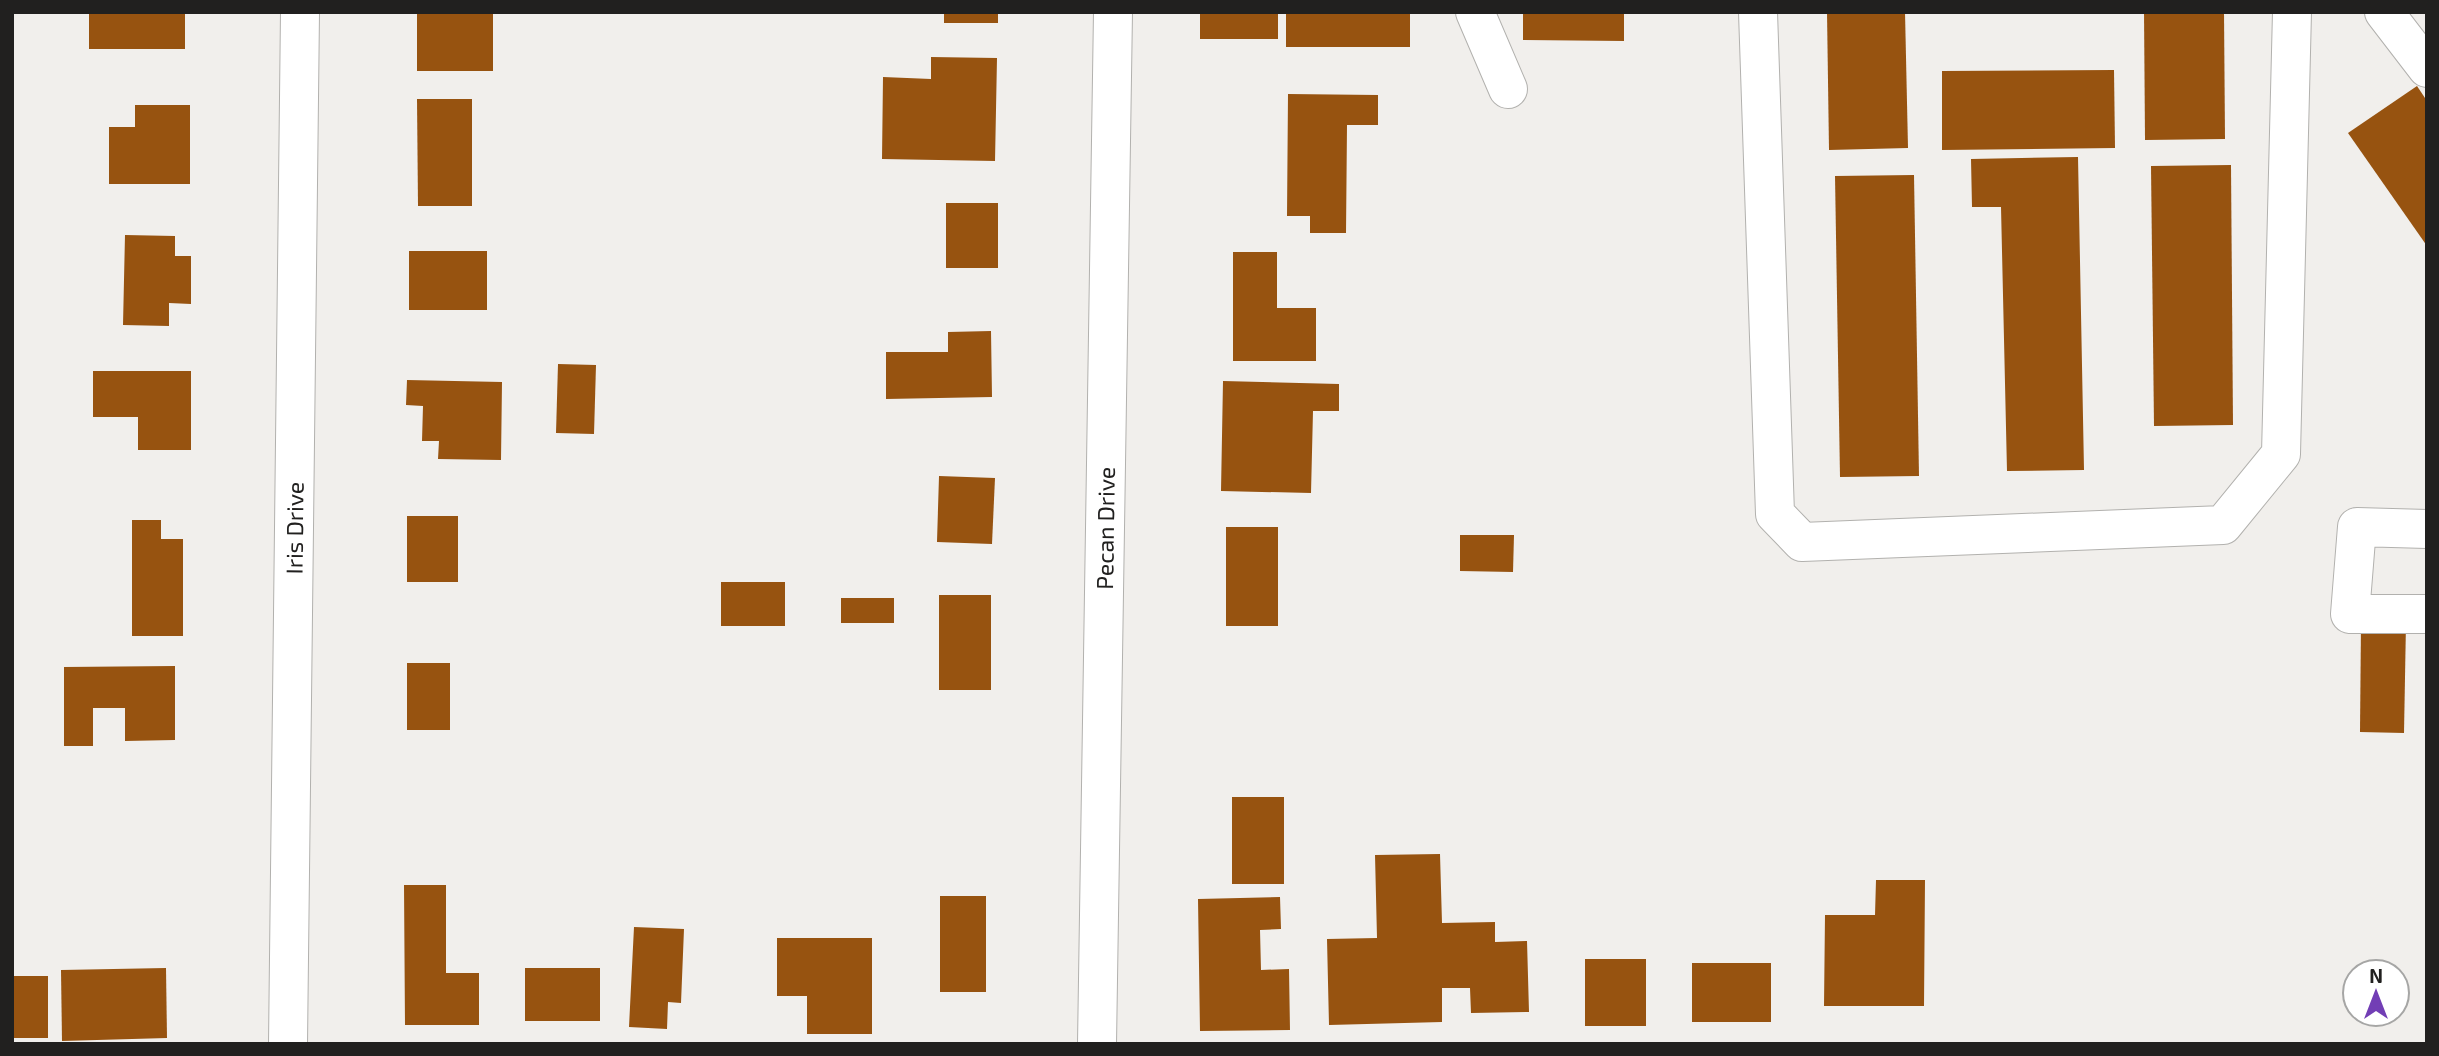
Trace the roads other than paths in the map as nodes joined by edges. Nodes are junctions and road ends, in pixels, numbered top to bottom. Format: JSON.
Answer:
{"nodes":[{"id":1,"x":300,"y":12,"type":"edge"},
{"id":2,"x":1113,"y":12,"type":"edge"},
{"id":3,"x":1475,"y":12,"type":"edge"},
{"id":4,"x":1758,"y":12,"type":"edge"},
{"id":5,"x":2292,"y":12,"type":"edge"},
{"id":6,"x":2384,"y":12,"type":"edge"},
{"id":7,"x":2427,"y":68,"type":"edge"},
{"id":8,"x":1508,"y":89,"type":"dead end"},
{"id":9,"x":2427,"y":529,"type":"edge"},
{"id":10,"x":2427,"y":614,"type":"edge"},
{"id":11,"x":288,"y":1044,"type":"edge"},
{"id":12,"x":1097,"y":1044,"type":"edge"}],
"edges":[{"from":1,"to":11,"type":"street","name":"Iris Drive"},
{"from":2,"to":12,"type":"street","name":"Pecan Drive"},
{"from":3,"to":8,"type":"street"},
{"from":4,"to":5,"type":"street"},
{"from":6,"to":7,"type":"street"},
{"from":9,"to":10,"type":"street"}]}
